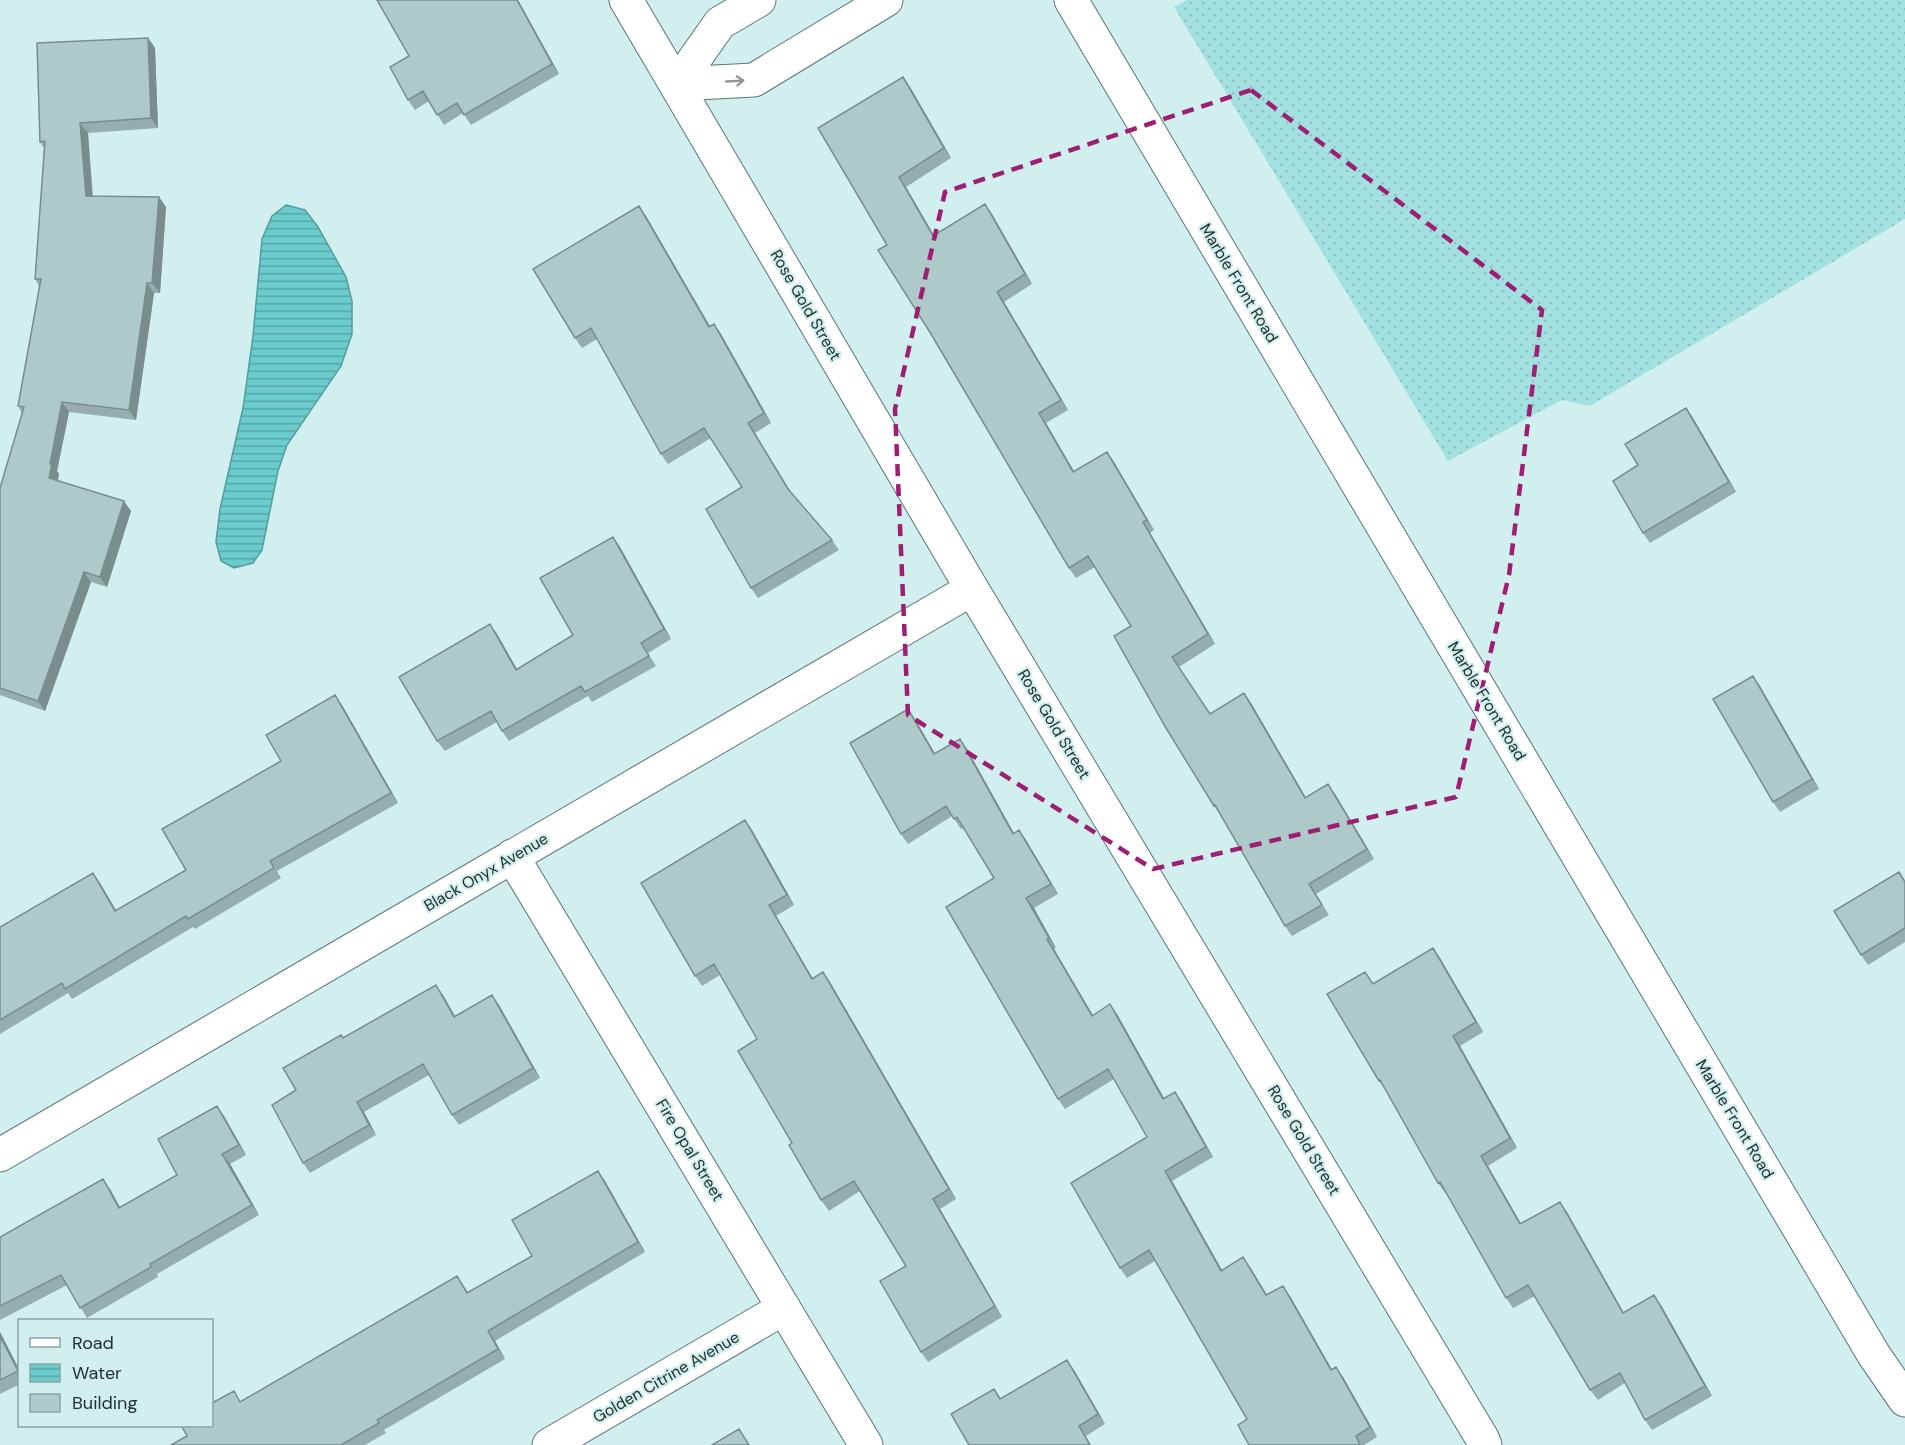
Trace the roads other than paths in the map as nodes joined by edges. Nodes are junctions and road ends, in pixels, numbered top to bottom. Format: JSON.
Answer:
{"nodes":[{"id":1,"x":626,"y":0,"type":"edge"},
{"id":2,"x":759,"y":0,"type":"edge"},
{"id":3,"x":886,"y":0,"type":"edge"},
{"id":4,"x":1071,"y":0,"type":"edge"},
{"id":5,"x":677,"y":84,"type":"junction"},
{"id":6,"x":972,"y":589,"type":"junction"},
{"id":7,"x":512,"y":856,"type":"junction"},
{"id":8,"x":0,"y":1155,"type":"edge"},
{"id":9,"x":784,"y":1308,"type":"junction"},
{"id":10,"x":1905,"y":1400,"type":"edge"},
{"id":11,"x":549,"y":1445,"type":"edge"},
{"id":12,"x":866,"y":1445,"type":"edge"},
{"id":13,"x":1485,"y":1445,"type":"edge"}],
"edges":[{"from":1,"to":5,"type":"street","name":"Rose Gold Street"},
{"from":2,"to":5,"type":"street"},
{"from":5,"to":3,"type":"street","one_way":true},
{"from":4,"to":10,"type":"street","name":"Marble Front Road"},
{"from":5,"to":6,"type":"street","name":"Rose Gold Street"},
{"from":6,"to":7,"type":"street","name":"Black Onyx Avenue"},
{"from":6,"to":13,"type":"street","name":"Rose Gold Street"},
{"from":7,"to":8,"type":"street","name":"Black Onyx Avenue"},
{"from":7,"to":9,"type":"street","name":"Fire Opal Street"},
{"from":9,"to":11,"type":"street","name":"Golden Citrine Avenue"},
{"from":9,"to":12,"type":"street","name":"Fire Opal Street"}]}
